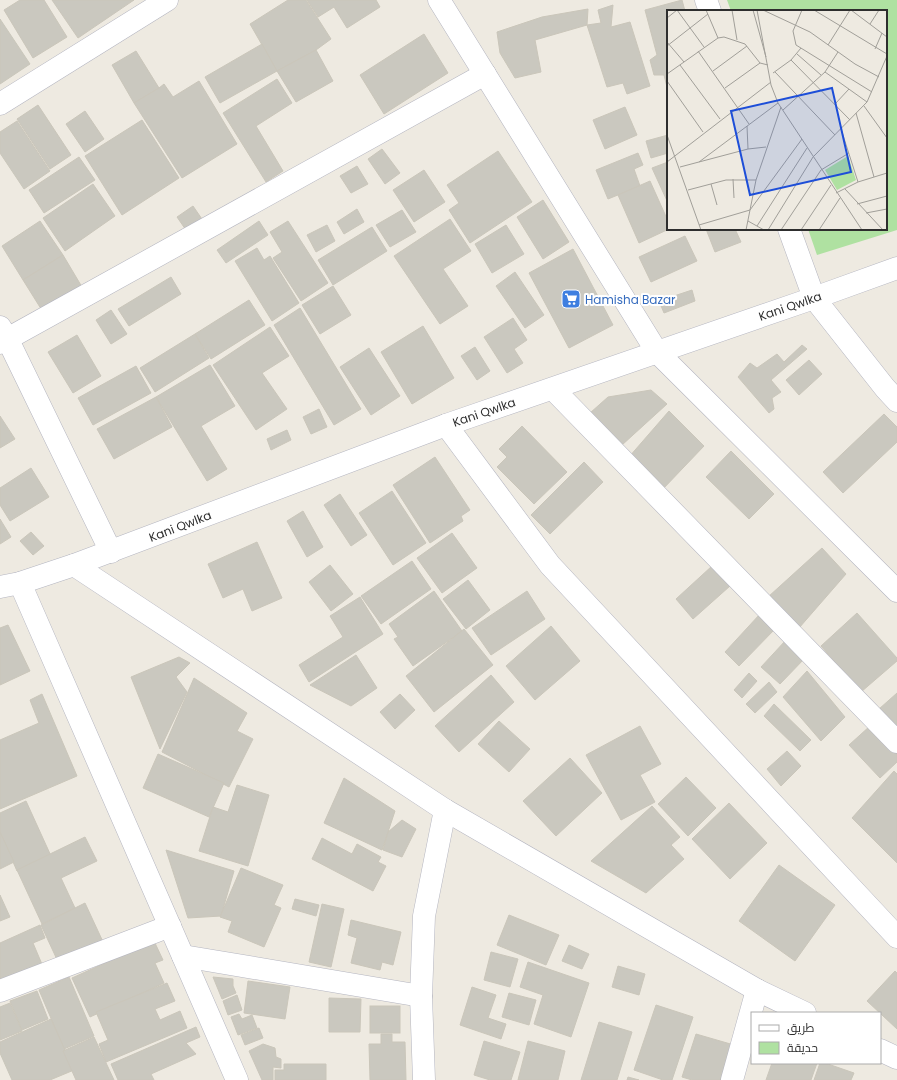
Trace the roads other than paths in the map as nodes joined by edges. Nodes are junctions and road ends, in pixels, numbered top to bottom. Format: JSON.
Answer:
{"nodes":[{"id":1,"x":167,"y":0,"type":"edge"},
{"id":2,"x":439,"y":0,"type":"edge"},
{"id":3,"x":706,"y":0,"type":"edge"},
{"id":4,"x":710,"y":10,"type":"edge"},
{"id":5,"x":485,"y":74,"type":"junction"},
{"id":6,"x":0,"y":104,"type":"edge"},
{"id":7,"x":789,"y":230,"type":"edge"},
{"id":8,"x":897,"y":268,"type":"edge"},
{"id":9,"x":814,"y":298,"type":"junction"},
{"id":10,"x":2,"y":336,"type":"edge"},
{"id":11,"x":657,"y":352,"type":"junction"},
{"id":12,"x":553,"y":389,"type":"junction"},
{"id":13,"x":897,"y":401,"type":"edge"},
{"id":14,"x":446,"y":425,"type":"junction"},
{"id":15,"x":111,"y":552,"type":"junction"},
{"id":16,"x":74,"y":565,"type":"junction"},
{"id":17,"x":10,"y":585,"type":"edge"},
{"id":18,"x":897,"y":591,"type":"edge"},
{"id":19,"x":897,"y":742,"type":"edge"},
{"id":20,"x":445,"y":810,"type":"junction"},
{"id":21,"x":170,"y":926,"type":"junction"},
{"id":22,"x":897,"y":937,"type":"edge"},
{"id":23,"x":183,"y":956,"type":"junction"},
{"id":24,"x":757,"y":990,"type":"junction"},
{"id":25,"x":0,"y":991,"type":"edge"},
{"id":26,"x":421,"y":996,"type":"junction"},
{"id":27,"x":803,"y":1012,"type":"edge"},
{"id":28,"x":881,"y":1050,"type":"edge"},
{"id":29,"x":897,"y":1058,"type":"edge"},
{"id":30,"x":237,"y":1080,"type":"edge"},
{"id":31,"x":424,"y":1080,"type":"edge"},
{"id":32,"x":732,"y":1080,"type":"edge"}],
"edges":[{"from":1,"to":6,"type":"street"},
{"from":2,"to":5,"type":"street"},
{"from":3,"to":4,"type":"street"},
{"from":5,"to":10,"type":"street"},
{"from":5,"to":11,"type":"street"},
{"from":7,"to":9,"type":"street"},
{"from":8,"to":9,"type":"street","name":"Kani Qwlka"},
{"from":9,"to":11,"type":"street","name":"Kani Qwlka"},
{"from":9,"to":13,"type":"street"},
{"from":10,"to":15,"type":"street"},
{"from":11,"to":12,"type":"street","name":"Kani Qwlka"},
{"from":11,"to":18,"type":"street"},
{"from":12,"to":14,"type":"street","name":"Kani Qwlka"},
{"from":12,"to":19,"type":"street"},
{"from":14,"to":15,"type":"street","name":"Kani Qwlka"},
{"from":14,"to":22,"type":"street"},
{"from":15,"to":16,"type":"street","name":"Kani Qwlka"},
{"from":16,"to":17,"type":"street","name":"Kani Qwlka"},
{"from":16,"to":20,"type":"street"},
{"from":17,"to":21,"type":"street"},
{"from":20,"to":24,"type":"street"},
{"from":20,"to":26,"type":"street"},
{"from":21,"to":23,"type":"street"},
{"from":21,"to":25,"type":"street"},
{"from":23,"to":26,"type":"street"},
{"from":23,"to":30,"type":"street"},
{"from":24,"to":27,"type":"street"},
{"from":24,"to":32,"type":"street"},
{"from":26,"to":31,"type":"street"},
{"from":28,"to":29,"type":"street"}]}
